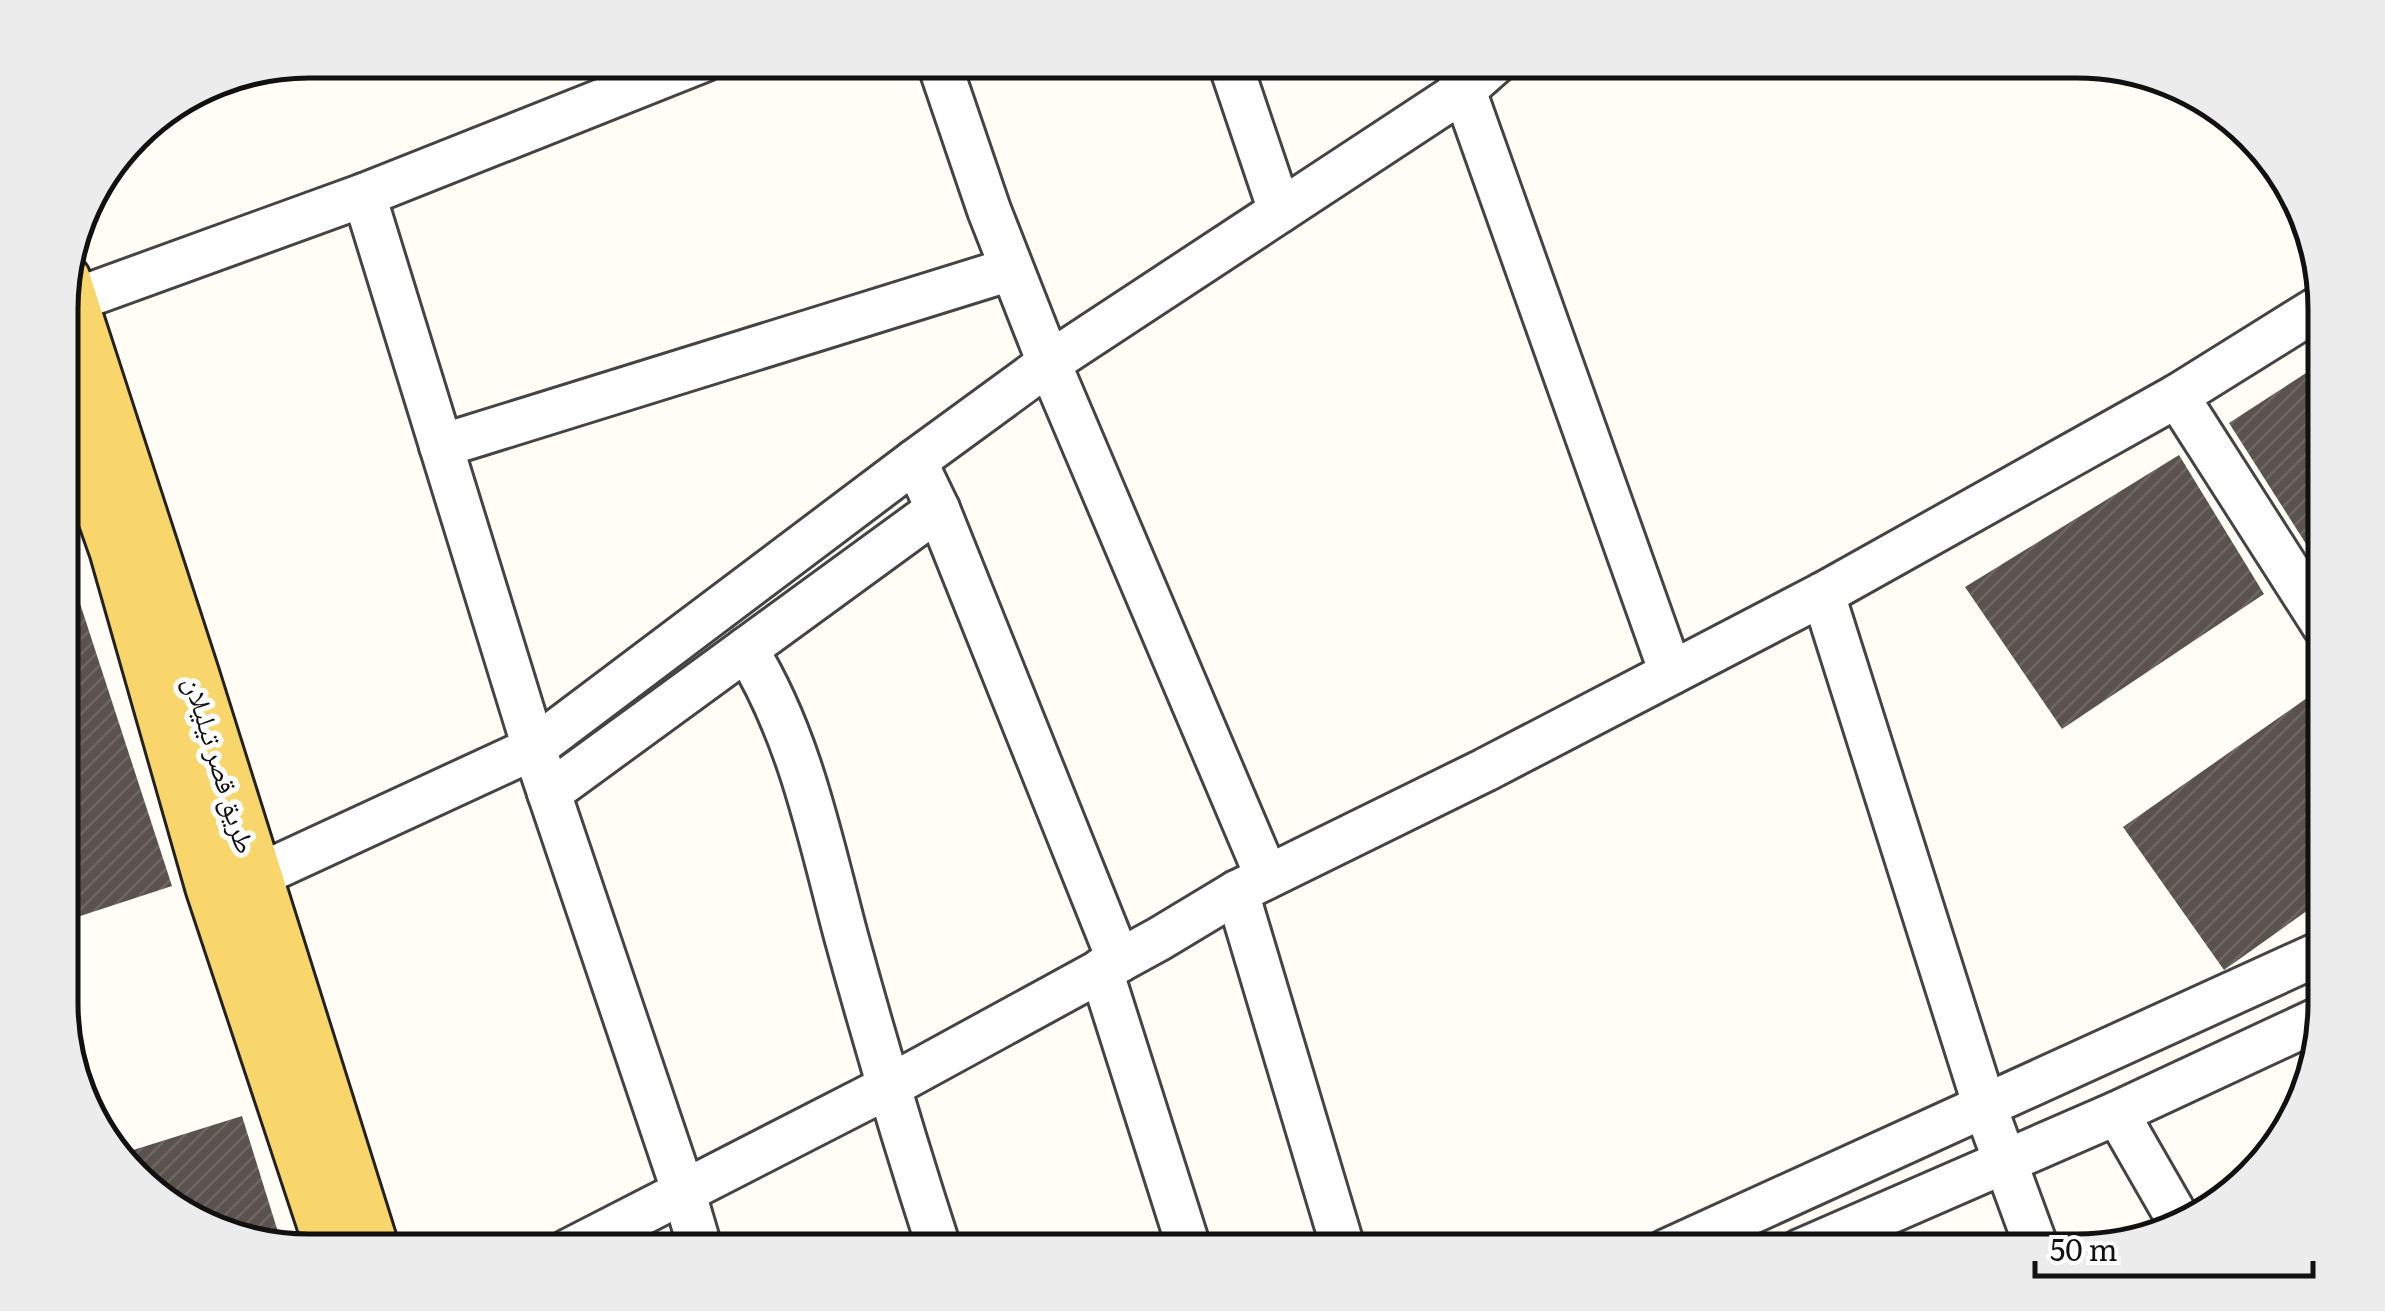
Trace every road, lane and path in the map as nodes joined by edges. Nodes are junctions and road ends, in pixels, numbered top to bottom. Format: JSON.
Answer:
{"nodes":[{"id":1,"x":647,"y":78,"type":"edge"},
{"id":2,"x":944,"y":78,"type":"edge"},
{"id":3,"x":1235,"y":78,"type":"edge"},
{"id":4,"x":1456,"y":78,"type":"edge"},
{"id":5,"x":1461,"y":78,"type":"edge"},
{"id":6,"x":364,"y":196,"type":"junction"},
{"id":7,"x":1280,"y":211,"type":"junction"},
{"id":8,"x":1012,"y":270,"type":"junction"},
{"id":9,"x":78,"y":291,"type":"edge"},
{"id":10,"x":2308,"y":314,"type":"edge"},
{"id":11,"x":78,"y":335,"type":"edge"},
{"id":12,"x":1048,"y":363,"type":"junction"},
{"id":13,"x":2177,"y":396,"type":"junction"},
{"id":14,"x":78,"y":441,"type":"edge"},
{"id":15,"x":441,"y":446,"type":"junction"},
{"id":16,"x":915,"y":461,"type":"junction"},
{"id":17,"x":938,"y":510,"type":"junction"},
{"id":18,"x":1822,"y":594,"type":"junction"},
{"id":19,"x":2308,"y":601,"type":"edge"},
{"id":20,"x":746,"y":649,"type":"junction"},
{"id":21,"x":1671,"y":672,"type":"junction"},
{"id":22,"x":534,"y":748,"type":"junction"},
{"id":23,"x":549,"y":793,"type":"junction"},
{"id":24,"x":254,"y":877,"type":"junction"},
{"id":25,"x":1252,"y":885,"type":"junction"},
{"id":26,"x":2308,"y":959,"type":"edge"},
{"id":27,"x":1110,"y":966,"type":"junction"},
{"id":28,"x":2306,"y":1025,"type":"edge"},
{"id":29,"x":888,"y":1088,"type":"junction"},
{"id":30,"x":1984,"y":1104,"type":"junction"},
{"id":31,"x":2117,"y":1113,"type":"junction"},
{"id":32,"x":2005,"y":1160,"type":"junction"},
{"id":33,"x":684,"y":1193,"type":"junction"},
{"id":34,"x":2174,"y":1212,"type":"edge"},
{"id":35,"x":1340,"y":1233,"type":"edge"},
{"id":36,"x":1703,"y":1233,"type":"edge"},
{"id":37,"x":1869,"y":1233,"type":"edge"},
{"id":38,"x":2032,"y":1233,"type":"edge"},
{"id":39,"x":327,"y":1234,"type":"edge"},
{"id":40,"x":368,"y":1234,"type":"edge"},
{"id":41,"x":602,"y":1234,"type":"edge"},
{"id":42,"x":696,"y":1234,"type":"edge"},
{"id":43,"x":934,"y":1234,"type":"edge"},
{"id":44,"x":1185,"y":1234,"type":"edge"}],
"edges":[{"from":1,"to":6,"type":"street"},
{"from":2,"to":8,"type":"street"},
{"from":3,"to":7,"type":"street"},
{"from":4,"to":7,"type":"street"},
{"from":5,"to":21,"type":"street"},
{"from":6,"to":9,"type":"street"},
{"from":6,"to":15,"type":"street"},
{"from":7,"to":12,"type":"street"},
{"from":8,"to":12,"type":"street"},
{"from":8,"to":15,"type":"street"},
{"from":10,"to":13,"type":"street"},
{"from":11,"to":24,"type":"main road","name":"طريق قصر تيليلان"},
{"from":12,"to":16,"type":"street"},
{"from":12,"to":25,"type":"street"},
{"from":13,"to":18,"type":"street"},
{"from":13,"to":19,"type":"street"},
{"from":14,"to":39,"type":"main road","name":"طريق قصر تيليلان"},
{"from":15,"to":22,"type":"street"},
{"from":16,"to":17,"type":"street"},
{"from":16,"to":22,"type":"street"},
{"from":17,"to":20,"type":"street"},
{"from":17,"to":27,"type":"street"},
{"from":18,"to":21,"type":"street"},
{"from":18,"to":30,"type":"street"},
{"from":20,"to":23,"type":"street"},
{"from":20,"to":29,"type":"street"},
{"from":21,"to":25,"type":"street"},
{"from":22,"to":23,"type":"street"},
{"from":22,"to":24,"type":"street"},
{"from":23,"to":33,"type":"street"},
{"from":24,"to":40,"type":"main road","name":"طريق قصر تيليلان"},
{"from":25,"to":27,"type":"street"},
{"from":25,"to":35,"type":"street"},
{"from":26,"to":30,"type":"street"},
{"from":27,"to":29,"type":"street"},
{"from":27,"to":44,"type":"street"},
{"from":28,"to":31,"type":"street"},
{"from":29,"to":33,"type":"street"},
{"from":29,"to":43,"type":"street"},
{"from":30,"to":32,"type":"street"},
{"from":30,"to":36,"type":"street"},
{"from":31,"to":32,"type":"street"},
{"from":31,"to":34,"type":"street"},
{"from":32,"to":37,"type":"street"},
{"from":32,"to":38,"type":"street"},
{"from":33,"to":41,"type":"street"},
{"from":33,"to":42,"type":"street"}]}
